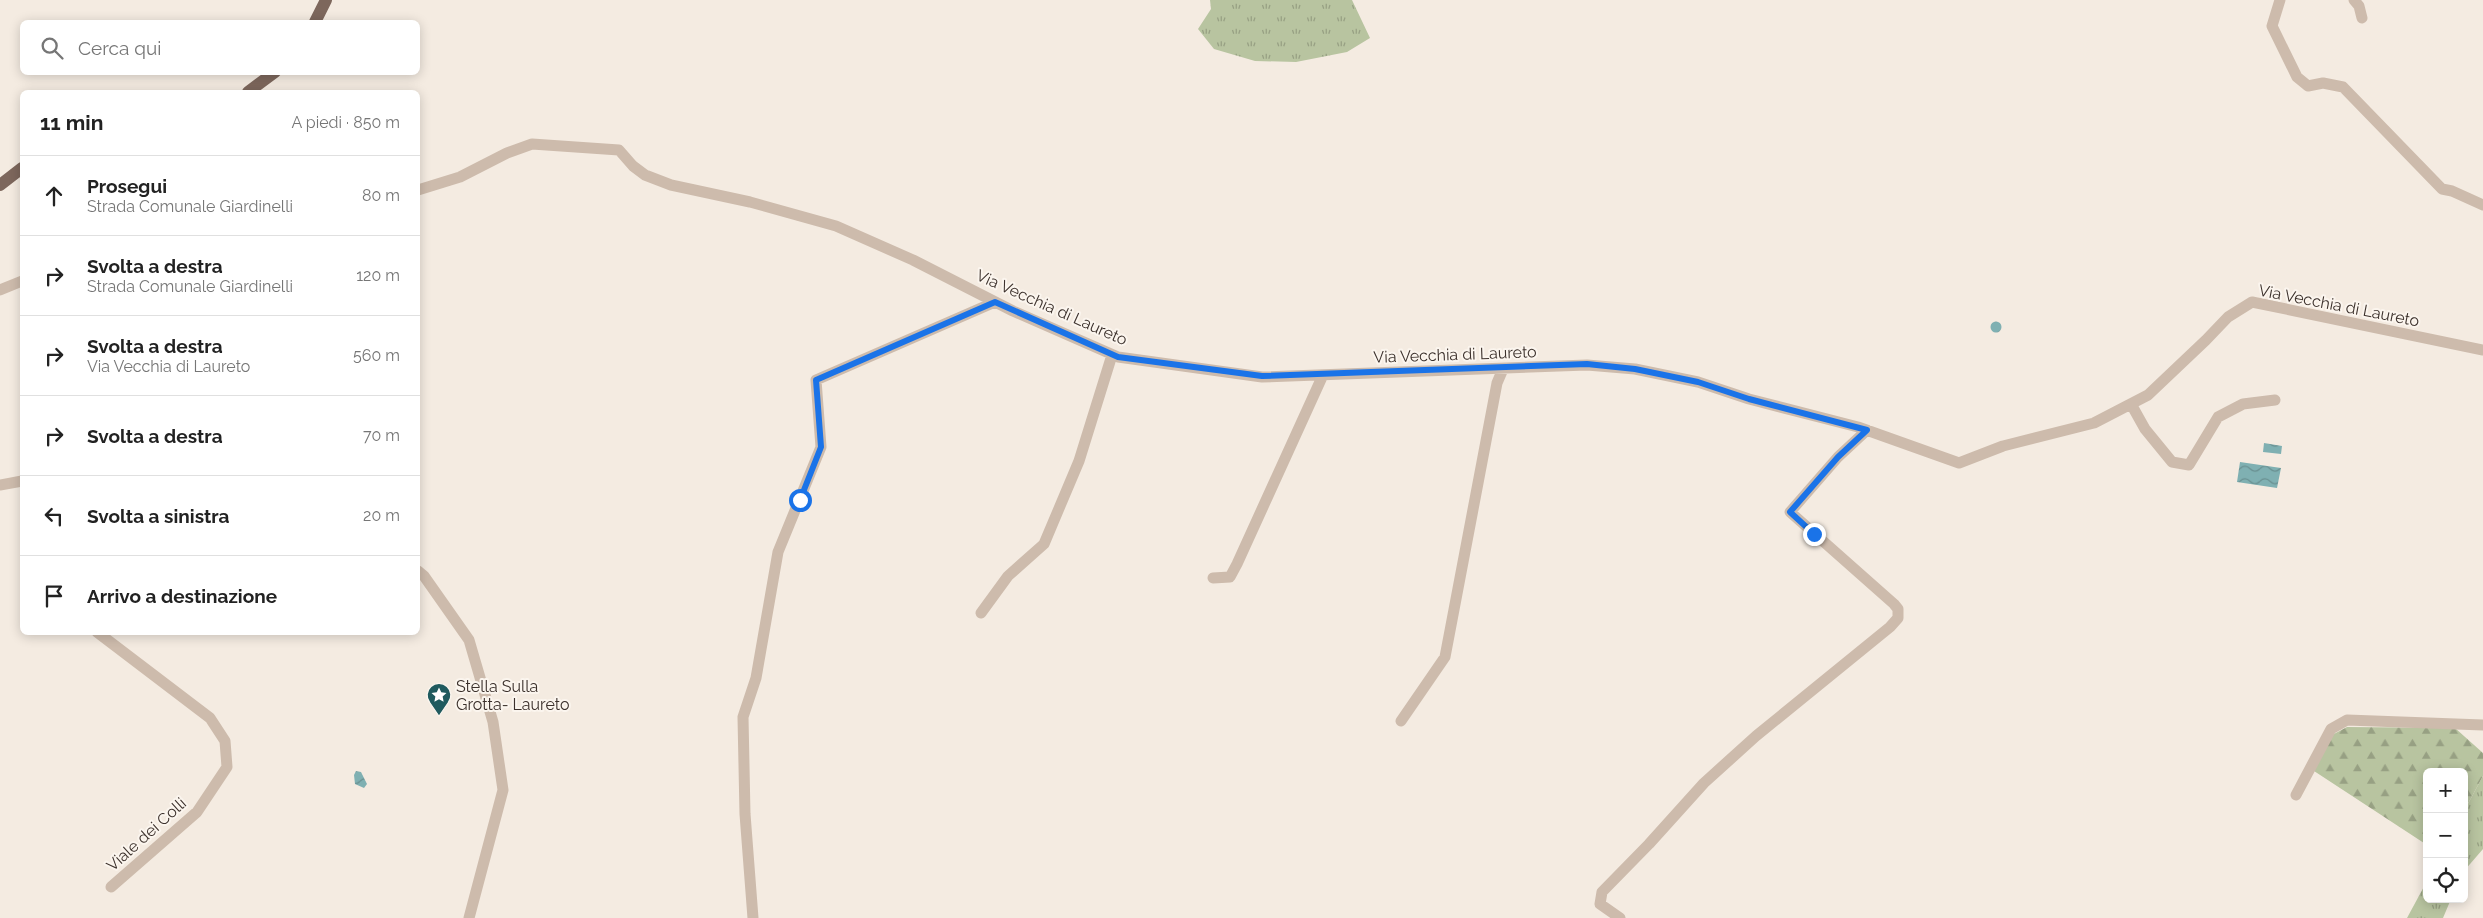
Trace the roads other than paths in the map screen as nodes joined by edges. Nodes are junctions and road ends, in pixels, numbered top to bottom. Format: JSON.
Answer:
{"nodes":[{"id":1,"x":326,"y":0,"type":"edge"},
{"id":2,"x":2280,"y":0,"type":"edge"},
{"id":3,"x":2354,"y":0,"type":"edge"},
{"id":4,"x":2362,"y":18,"type":"dead end"},
{"id":5,"x":316,"y":20,"type":"edge"},
{"id":6,"x":271,"y":75,"type":"edge"},
{"id":7,"x":251,"y":90,"type":"edge"},
{"id":8,"x":20,"y":170,"type":"edge"},
{"id":9,"x":0,"y":185,"type":"edge"},
{"id":10,"x":420,"y":189,"type":"edge"},
{"id":11,"x":2483,"y":205,"type":"edge"},
{"id":12,"x":20,"y":282,"type":"edge"},
{"id":13,"x":0,"y":290,"type":"edge"},
{"id":14,"x":995,"y":302,"type":"junction"},
{"id":15,"x":2483,"y":350,"type":"edge"},
{"id":16,"x":1112,"y":355,"type":"junction"},
{"id":17,"x":1503,"y":369,"type":"junction"},
{"id":18,"x":1323,"y":375,"type":"junction"},
{"id":19,"x":2275,"y":400,"type":"dead end"},
{"id":20,"x":2131,"y":404,"type":"junction"},
{"id":21,"x":1867,"y":430,"type":"junction"},
{"id":22,"x":20,"y":481,"type":"edge"},
{"id":23,"x":0,"y":485,"type":"edge"},
{"id":24,"x":420,"y":573,"type":"edge"},
{"id":25,"x":1213,"y":578,"type":"dead end"},
{"id":26,"x":981,"y":613,"type":"dead end"},
{"id":27,"x":101,"y":635,"type":"edge"},
{"id":28,"x":1401,"y":720,"type":"dead end"},
{"id":29,"x":2483,"y":725,"type":"edge"},
{"id":30,"x":2296,"y":794,"type":"dead end"},
{"id":31,"x":111,"y":887,"type":"dead end"},
{"id":32,"x":469,"y":918,"type":"edge"},
{"id":33,"x":753,"y":918,"type":"edge"},
{"id":34,"x":1620,"y":918,"type":"edge"}],
"edges":[{"from":1,"to":5,"type":"main road"},
{"from":2,"to":11,"type":"street"},
{"from":3,"to":4,"type":"street"},
{"from":6,"to":7,"type":"main road"},
{"from":8,"to":9,"type":"main road"},
{"from":10,"to":14,"type":"street","name":"Via Vecchia di Laureto"},
{"from":12,"to":13,"type":"street"},
{"from":14,"to":16,"type":"street","name":"Via Vecchia di Laureto"},
{"from":14,"to":33,"type":"street"},
{"from":15,"to":20,"type":"street","name":"Via Vecchia di Laureto"},
{"from":16,"to":18,"type":"street","name":"Via Vecchia di Laureto"},
{"from":16,"to":26,"type":"street"},
{"from":17,"to":18,"type":"street","name":"Via Vecchia di Laureto"},
{"from":17,"to":21,"type":"street","name":"Via Vecchia di Laureto"},
{"from":17,"to":28,"type":"street"},
{"from":18,"to":25,"type":"street"},
{"from":19,"to":20,"type":"street"},
{"from":20,"to":21,"type":"street","name":"Via Vecchia di Laureto"},
{"from":21,"to":34,"type":"street"},
{"from":22,"to":23,"type":"street"},
{"from":24,"to":32,"type":"street"},
{"from":27,"to":31,"type":"street","name":"Viale dei Colli"},
{"from":29,"to":30,"type":"street"}]}
